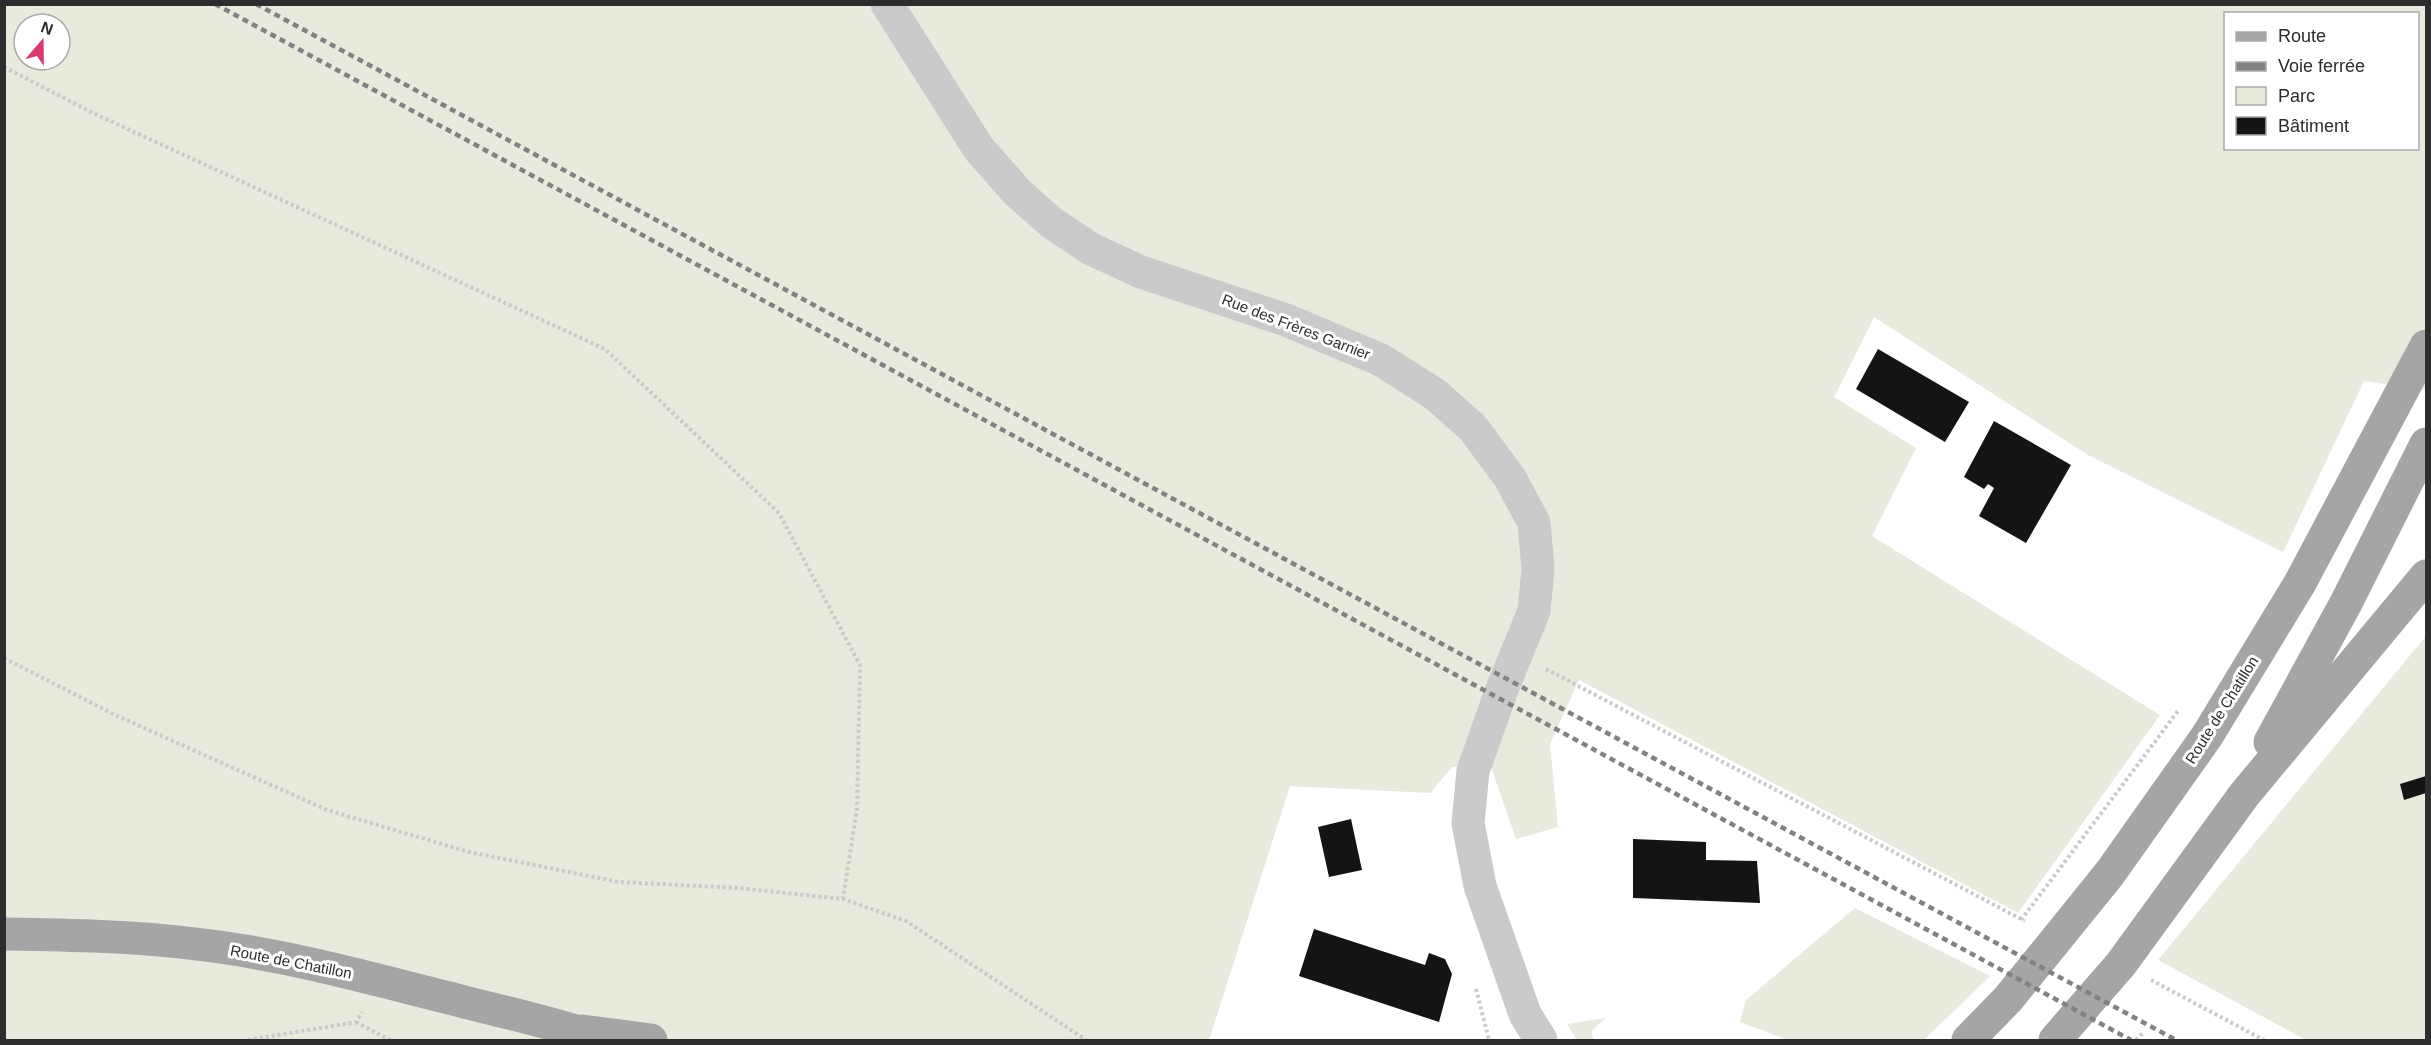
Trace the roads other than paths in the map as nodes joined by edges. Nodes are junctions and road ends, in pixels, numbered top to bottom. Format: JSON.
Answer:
{"nodes":[{"id":1,"x":887,"y":4,"type":"edge"},
{"id":2,"x":2427,"y":346,"type":"edge"},
{"id":3,"x":2427,"y":444,"type":"edge"},
{"id":4,"x":2427,"y":576,"type":"edge"},
{"id":5,"x":2244,"y":795,"type":"junction"},
{"id":6,"x":4,"y":934,"type":"edge"},
{"id":7,"x":572,"y":1029,"type":"junction"},
{"id":8,"x":1531,"y":1032,"type":"edge"},
{"id":9,"x":604,"y":1041,"type":"edge"},
{"id":10,"x":651,"y":1041,"type":"edge"},
{"id":11,"x":1968,"y":1041,"type":"edge"},
{"id":12,"x":2055,"y":1041,"type":"edge"}],
"edges":[{"from":1,"to":8,"type":"street","name":"Rue des Frères Garnier"},
{"from":2,"to":11,"type":"main road","name":"Route de Chatillon"},
{"from":3,"to":5,"type":"main road"},
{"from":4,"to":5,"type":"main road"},
{"from":5,"to":12,"type":"main road"},
{"from":6,"to":7,"type":"main road","name":"Route de Chatillon"},
{"from":7,"to":9,"type":"main road","name":"Route de Chatillon"},
{"from":7,"to":10,"type":"main road","name":"Route de Chatillon"}]}
